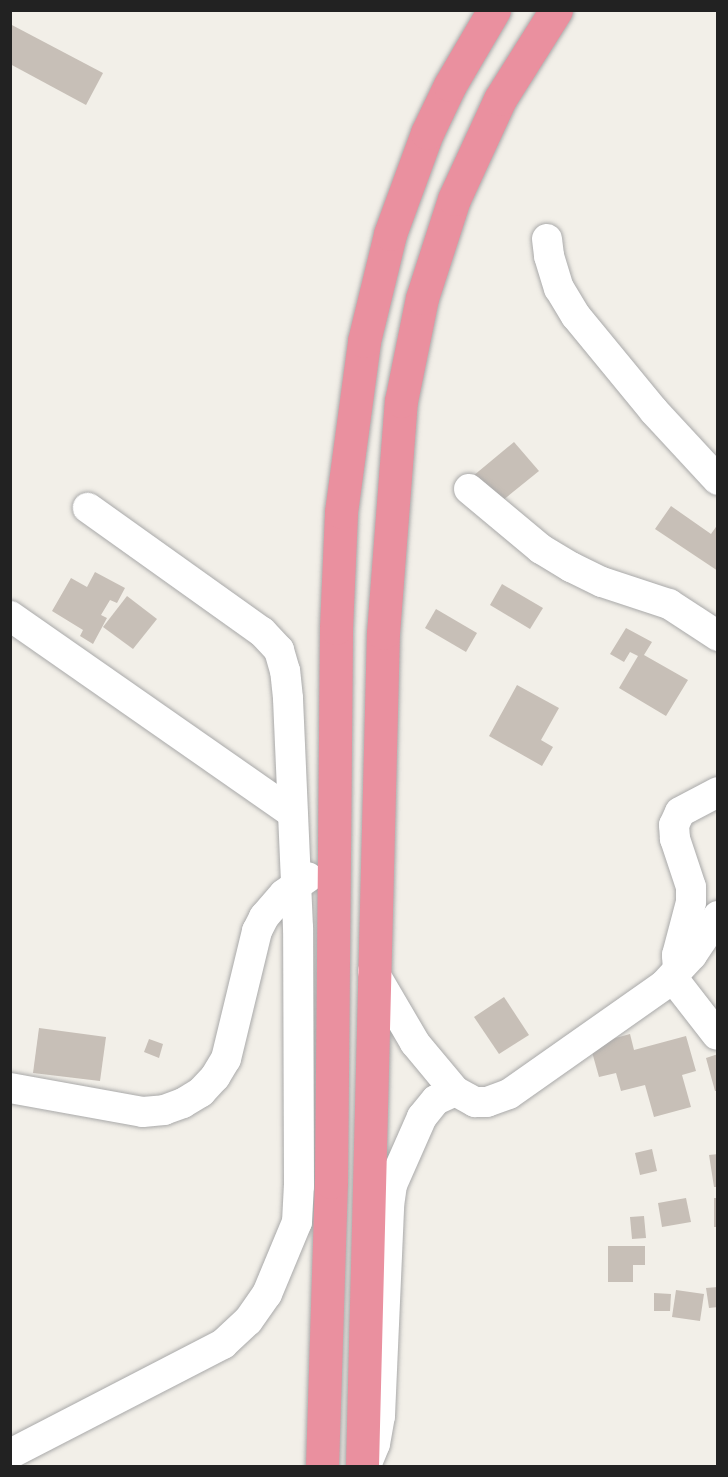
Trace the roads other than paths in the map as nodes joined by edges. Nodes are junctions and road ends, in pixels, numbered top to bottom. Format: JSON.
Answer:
{"nodes":[{"id":1,"x":494,"y":10,"type":"edge"},
{"id":2,"x":556,"y":10,"type":"edge"},
{"id":3,"x":547,"y":239,"type":"dead end"},
{"id":4,"x":717,"y":480,"type":"edge"},
{"id":5,"x":470,"y":489,"type":"dead end"},
{"id":6,"x":87,"y":508,"type":"dead end"},
{"id":7,"x":10,"y":616,"type":"edge"},
{"id":8,"x":717,"y":636,"type":"edge"},
{"id":9,"x":717,"y":792,"type":"edge"},
{"id":10,"x":292,"y":813,"type":"junction"},
{"id":11,"x":334,"y":861,"type":"junction"},
{"id":12,"x":296,"y":885,"type":"junction"},
{"id":13,"x":717,"y":916,"type":"edge"},
{"id":14,"x":373,"y":971,"type":"junction"},
{"id":15,"x":675,"y":974,"type":"junction"},
{"id":16,"x":717,"y":1035,"type":"edge"},
{"id":17,"x":10,"y":1088,"type":"edge"},
{"id":18,"x":455,"y":1091,"type":"junction"},
{"id":19,"x":10,"y":1454,"type":"edge"},
{"id":20,"x":322,"y":1467,"type":"edge"},
{"id":21,"x":363,"y":1467,"type":"edge"}],
"edges":[{"from":1,"to":11,"type":"highway"},
{"from":2,"to":14,"type":"highway"},
{"from":3,"to":4,"type":"street"},
{"from":5,"to":8,"type":"street"},
{"from":6,"to":10,"type":"street"},
{"from":7,"to":10,"type":"street"},
{"from":9,"to":15,"type":"street"},
{"from":10,"to":12,"type":"street"},
{"from":11,"to":12,"type":"street"},
{"from":11,"to":20,"type":"highway"},
{"from":12,"to":17,"type":"street"},
{"from":12,"to":19,"type":"street"},
{"from":13,"to":15,"type":"street"},
{"from":14,"to":18,"type":"street"},
{"from":14,"to":21,"type":"highway"},
{"from":15,"to":16,"type":"street"},
{"from":15,"to":18,"type":"street"},
{"from":18,"to":21,"type":"street"}]}
